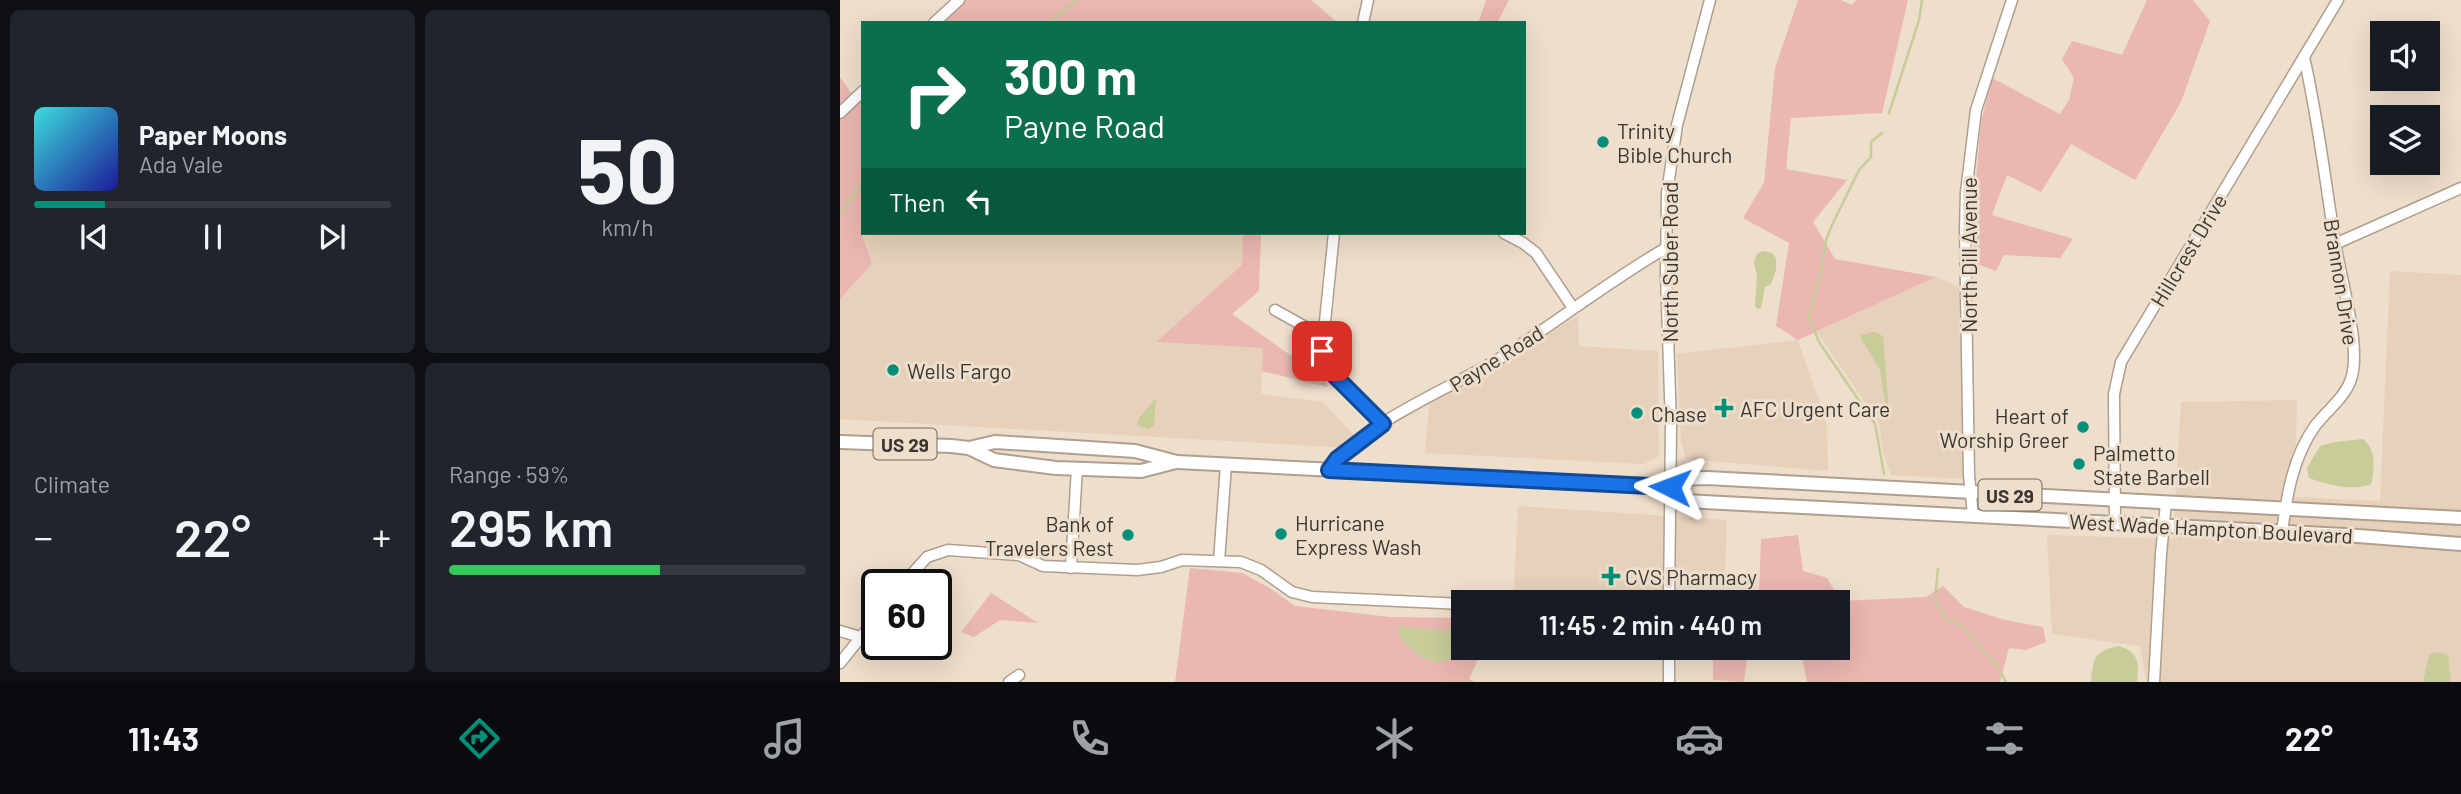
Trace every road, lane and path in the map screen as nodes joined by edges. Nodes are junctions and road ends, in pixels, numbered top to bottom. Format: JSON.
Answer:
{"nodes":[{"id":1,"x":958,"y":0,"type":"edge"},
{"id":2,"x":1367,"y":0,"type":"edge"},
{"id":3,"x":1710,"y":0,"type":"edge"},
{"id":4,"x":2012,"y":0,"type":"edge"},
{"id":5,"x":2338,"y":0,"type":"edge"},
{"id":6,"x":936,"y":21,"type":"edge"},
{"id":7,"x":1363,"y":21,"type":"edge"},
{"id":8,"x":2304,"y":57,"type":"junction"},
{"id":9,"x":861,"y":93,"type":"edge"},
{"id":10,"x":840,"y":113,"type":"edge"},
{"id":11,"x":2461,"y":188,"type":"edge"},
{"id":12,"x":1334,"y":235,"type":"edge"},
{"id":13,"x":1508,"y":235,"type":"edge"},
{"id":14,"x":2335,"y":244,"type":"junction"},
{"id":15,"x":1666,"y":248,"type":"junction"},
{"id":16,"x":1573,"y":308,"type":"junction"},
{"id":17,"x":1275,"y":310,"type":"dead end"},
{"id":18,"x":1324,"y":334,"type":"junction"},
{"id":19,"x":1383,"y":424,"type":"junction"},
{"id":20,"x":840,"y":442,"type":"edge"},
{"id":21,"x":969,"y":448,"type":"junction"},
{"id":22,"x":1177,"y":462,"type":"junction"},
{"id":23,"x":1226,"y":465,"type":"junction"},
{"id":24,"x":1077,"y":468,"type":"junction"},
{"id":25,"x":1329,"y":470,"type":"junction"},
{"id":26,"x":1670,"y":487,"type":"junction"},
{"id":27,"x":1972,"y":493,"type":"junction"},
{"id":28,"x":2114,"y":500,"type":"junction"},
{"id":29,"x":2166,"y":503,"type":"junction"},
{"id":30,"x":2285,"y":510,"type":"junction"},
{"id":31,"x":1972,"y":515,"type":"junction"},
{"id":32,"x":2461,"y":519,"type":"edge"},
{"id":33,"x":2115,"y":523,"type":"junction"},
{"id":34,"x":2164,"y":525,"type":"junction"},
{"id":35,"x":2282,"y":532,"type":"junction"},
{"id":36,"x":2461,"y":544,"type":"edge"},
{"id":37,"x":1219,"y":561,"type":"junction"},
{"id":38,"x":1071,"y":568,"type":"junction"},
{"id":39,"x":916,"y":569,"type":"edge"},
{"id":40,"x":1669,"y":590,"type":"edge"},
{"id":41,"x":1451,"y":603,"type":"edge"},
{"id":42,"x":840,"y":631,"type":"edge"},
{"id":43,"x":860,"y":637,"type":"joint"},
{"id":44,"x":1669,"y":660,"type":"edge"},
{"id":45,"x":840,"y":663,"type":"edge"},
{"id":46,"x":1019,"y":675,"type":"dead end"},
{"id":47,"x":1009,"y":682,"type":"edge"},
{"id":48,"x":1669,"y":682,"type":"edge"},
{"id":49,"x":2154,"y":682,"type":"edge"}],
"edges":[{"from":1,"to":6,"type":"street"},
{"from":2,"to":7,"type":"street"},
{"from":3,"to":15,"type":"street","name":"North Suber Road"},
{"from":4,"to":27,"type":"street","name":"North Dill Avenue"},
{"from":5,"to":8,"type":"street","name":"Hillcrest Drive"},
{"from":8,"to":14,"type":"street","name":"Brannon Drive"},
{"from":8,"to":28,"type":"street","name":"Hillcrest Drive"},
{"from":9,"to":10,"type":"street"},
{"from":11,"to":14,"type":"street"},
{"from":12,"to":18,"type":"street"},
{"from":13,"to":16,"type":"street"},
{"from":14,"to":30,"type":"street","name":"Brannon Drive"},
{"from":15,"to":16,"type":"street","name":"Payne Road"},
{"from":15,"to":26,"type":"street","name":"North Suber Road"},
{"from":16,"to":19,"type":"street","name":"Payne Road"},
{"from":17,"to":18,"type":"street"},
{"from":18,"to":19,"type":"street"},
{"from":19,"to":25,"type":"street","name":"Payne Road"},
{"from":20,"to":21,"type":"main road","number":"US 29"},
{"from":21,"to":22,"type":"main road","number":"US 29"},
{"from":21,"to":24,"type":"main road","number":"US 29"},
{"from":22,"to":23,"type":"main road","number":"US 29"},
{"from":22,"to":24,"type":"main road","number":"US 29"},
{"from":23,"to":25,"type":"main road","number":"US 29"},
{"from":23,"to":37,"type":"street"},
{"from":24,"to":38,"type":"street"},
{"from":25,"to":26,"type":"main road","number":"US 29"},
{"from":26,"to":27,"type":"main road","name":"West Wade Hampton Boulevard","number":"US 29"},
{"from":26,"to":31,"type":"main road","name":"West Wade Hampton Boulevard","number":"US 29"},
{"from":26,"to":40,"type":"street","name":"North Suber Road"},
{"from":27,"to":28,"type":"main road","name":"West Wade Hampton Boulevard","number":"US 29"},
{"from":27,"to":31,"type":"street","name":"North Dill Avenue"},
{"from":28,"to":29,"type":"main road","name":"West Wade Hampton Boulevard","number":"US 29"},
{"from":28,"to":33,"type":"street","name":"Hillcrest Drive"},
{"from":29,"to":30,"type":"main road","name":"West Wade Hampton Boulevard","number":"US 29"},
{"from":29,"to":34,"type":"street"},
{"from":30,"to":32,"type":"main road","name":"West Wade Hampton Boulevard","number":"US 29"},
{"from":30,"to":35,"type":"street","name":"Brannon Drive"},
{"from":31,"to":33,"type":"main road","name":"West Wade Hampton Boulevard","number":"US 29"},
{"from":33,"to":34,"type":"main road","name":"West Wade Hampton Boulevard","number":"US 29"},
{"from":34,"to":35,"type":"main road","name":"West Wade Hampton Boulevard","number":"US 29"},
{"from":34,"to":49,"type":"street"},
{"from":35,"to":36,"type":"main road","name":"West Wade Hampton Boulevard","number":"US 29"},
{"from":37,"to":38,"type":"street"},
{"from":37,"to":41,"type":"street"},
{"from":38,"to":39,"type":"street"},
{"from":42,"to":43,"type":"street"},
{"from":43,"to":45,"type":"street"},
{"from":44,"to":48,"type":"street"},
{"from":46,"to":47,"type":"street"}]}
